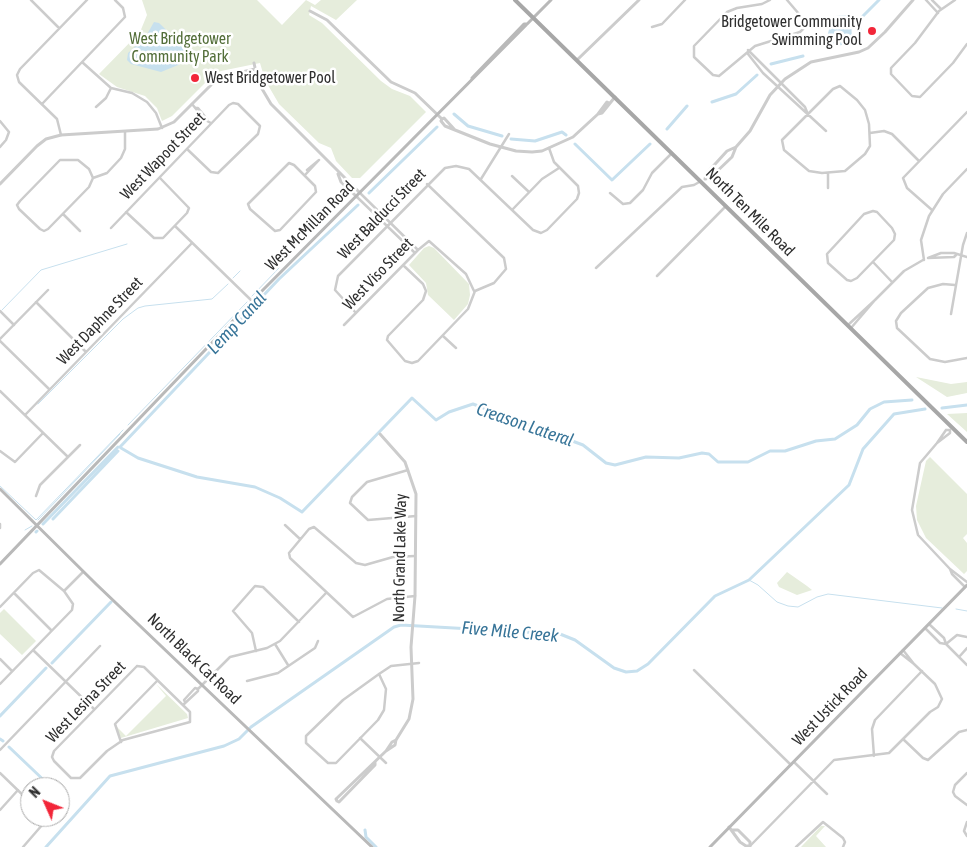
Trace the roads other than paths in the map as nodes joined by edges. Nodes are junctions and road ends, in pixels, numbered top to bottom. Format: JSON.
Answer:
{"nodes":[{"id":1,"x":31,"y":0,"type":"edge"},
{"id":2,"x":87,"y":0,"type":"edge"},
{"id":3,"x":115,"y":0,"type":"edge"},
{"id":4,"x":515,"y":0,"type":"edge"},
{"id":5,"x":551,"y":0,"type":"edge"},
{"id":6,"x":639,"y":0,"type":"edge"},
{"id":7,"x":685,"y":0,"type":"edge"},
{"id":8,"x":770,"y":0,"type":"edge"},
{"id":9,"x":786,"y":0,"type":"edge"},
{"id":10,"x":913,"y":0,"type":"edge"},
{"id":11,"x":926,"y":0,"type":"edge"},
{"id":12,"x":932,"y":0,"type":"edge"},
{"id":13,"x":955,"y":0,"type":"edge"},
{"id":14,"x":941,"y":9,"type":"junction"},
{"id":15,"x":310,"y":11,"type":"dead end"},
{"id":16,"x":938,"y":13,"type":"junction"},
{"id":17,"x":533,"y":18,"type":"junction"},
{"id":18,"x":652,"y":27,"type":"dead end"},
{"id":19,"x":60,"y":28,"type":"junction"},
{"id":20,"x":967,"y":44,"type":"edge"},
{"id":21,"x":748,"y":50,"type":"junction"},
{"id":22,"x":577,"y":60,"type":"junction"},
{"id":23,"x":82,"y":62,"type":"junction"},
{"id":24,"x":254,"y":63,"type":"dead end"},
{"id":25,"x":255,"y":69,"type":"junction"},
{"id":26,"x":778,"y":84,"type":"junction"},
{"id":27,"x":111,"y":88,"type":"junction"},
{"id":28,"x":615,"y":97,"type":"junction"},
{"id":29,"x":42,"y":104,"type":"junction"},
{"id":30,"x":192,"y":104,"type":"junction"},
{"id":31,"x":96,"y":107,"type":"dead end"},
{"id":32,"x":967,"y":112,"type":"edge"},
{"id":33,"x":438,"y":114,"type":"junction"},
{"id":34,"x":808,"y":114,"type":"junction"},
{"id":35,"x":0,"y":121,"type":"edge"},
{"id":36,"x":211,"y":123,"type":"junction"},
{"id":37,"x":162,"y":128,"type":"junction"},
{"id":38,"x":826,"y":131,"type":"dead end"},
{"id":39,"x":125,"y":132,"type":"junction"},
{"id":40,"x":870,"y":133,"type":"junction"},
{"id":41,"x":509,"y":134,"type":"dead end"},
{"id":42,"x":61,"y":135,"type":"junction"},
{"id":43,"x":0,"y":147,"type":"edge"},
{"id":44,"x":501,"y":147,"type":"junction"},
{"id":45,"x":736,"y":147,"type":"junction"},
{"id":46,"x":549,"y":148,"type":"junction"},
{"id":47,"x":187,"y":149,"type":"junction"},
{"id":48,"x":672,"y":153,"type":"junction"},
{"id":49,"x":324,"y":156,"type":"junction"},
{"id":50,"x":918,"y":160,"type":"junction"},
{"id":51,"x":559,"y":168,"type":"junction"},
{"id":52,"x":967,"y":169,"type":"edge"},
{"id":53,"x":337,"y":171,"type":"junction"},
{"id":54,"x":828,"y":173,"type":"junction"},
{"id":55,"x":304,"y":176,"type":"junction"},
{"id":56,"x":512,"y":176,"type":"dead end"},
{"id":57,"x":93,"y":178,"type":"junction"},
{"id":58,"x":159,"y":178,"type":"junction"},
{"id":59,"x":481,"y":180,"type":"junction"},
{"id":60,"x":702,"y":181,"type":"junction"},
{"id":61,"x":0,"y":184,"type":"edge"},
{"id":62,"x":428,"y":184,"type":"junction"},
{"id":63,"x":828,"y":188,"type":"dead end"},
{"id":64,"x":529,"y":192,"type":"junction"},
{"id":65,"x":360,"y":193,"type":"junction"},
{"id":66,"x":610,"y":193,"type":"dead end"},
{"id":67,"x":356,"y":197,"type":"junction"},
{"id":68,"x":726,"y":206,"type":"junction"},
{"id":69,"x":512,"y":210,"type":"junction"},
{"id":70,"x":932,"y":210,"type":"junction"},
{"id":71,"x":126,"y":212,"type":"junction"},
{"id":72,"x":63,"y":214,"type":"junction"},
{"id":73,"x":390,"y":222,"type":"junction"},
{"id":74,"x":175,"y":226,"type":"junction"},
{"id":75,"x":387,"y":226,"type":"junction"},
{"id":76,"x":111,"y":228,"type":"dead end"},
{"id":77,"x":80,"y":231,"type":"dead end"},
{"id":78,"x":967,"y":233,"type":"edge"},
{"id":79,"x":192,"y":243,"type":"junction"},
{"id":80,"x":418,"y":250,"type":"junction"},
{"id":81,"x":414,"y":253,"type":"junction"},
{"id":82,"x":961,"y":256,"type":"junction"},
{"id":83,"x":967,"y":257,"type":"edge"},
{"id":84,"x":924,"y":260,"type":"junction"},
{"id":85,"x":873,"y":262,"type":"junction"},
{"id":86,"x":403,"y":265,"type":"junction"},
{"id":87,"x":596,"y":268,"type":"dead end"},
{"id":88,"x":658,"y":276,"type":"dead end"},
{"id":89,"x":892,"y":282,"type":"junction"},
{"id":90,"x":955,"y":285,"type":"junction"},
{"id":91,"x":48,"y":290,"type":"dead end"},
{"id":92,"x":475,"y":291,"type":"junction"},
{"id":93,"x":252,"y":301,"type":"junction"},
{"id":94,"x":36,"y":302,"type":"junction"},
{"id":95,"x":0,"y":311,"type":"edge"},
{"id":96,"x":356,"y":313,"type":"junction"},
{"id":97,"x":951,"y":314,"type":"dead end"},
{"id":98,"x":14,"y":325,"type":"junction"},
{"id":99,"x":344,"y":325,"type":"dead end"},
{"id":100,"x":849,"y":326,"type":"junction"},
{"id":101,"x":443,"y":336,"type":"junction"},
{"id":102,"x":0,"y":340,"type":"edge"},
{"id":103,"x":456,"y":348,"type":"dead end"},
{"id":104,"x":86,"y":352,"type":"junction"},
{"id":105,"x":967,"y":358,"type":"edge"},
{"id":106,"x":49,"y":389,"type":"junction"},
{"id":107,"x":0,"y":391,"type":"edge"},
{"id":108,"x":25,"y":415,"type":"junction"},
{"id":109,"x":951,"y":429,"type":"junction"},
{"id":110,"x":44,"y":433,"type":"junction"},
{"id":111,"x":380,"y":434,"type":"dead end"},
{"id":112,"x":967,"y":442,"type":"edge"},
{"id":113,"x":80,"y":445,"type":"dead end"},
{"id":114,"x":0,"y":451,"type":"edge"},
{"id":115,"x":68,"y":457,"type":"junction"},
{"id":116,"x":408,"y":470,"type":"junction"},
{"id":117,"x":0,"y":489,"type":"edge"},
{"id":118,"x":36,"y":496,"type":"dead end"},
{"id":119,"x":416,"y":516,"type":"junction"},
{"id":120,"x":0,"y":524,"type":"edge"},
{"id":121,"x":285,"y":525,"type":"dead end"},
{"id":122,"x":37,"y":526,"type":"junction"},
{"id":123,"x":0,"y":528,"type":"edge"},
{"id":124,"x":300,"y":539,"type":"junction"},
{"id":125,"x":415,"y":556,"type":"junction"},
{"id":126,"x":0,"y":564,"type":"edge"},
{"id":127,"x":950,"y":569,"type":"junction"},
{"id":128,"x":83,"y":572,"type":"junction"},
{"id":129,"x":966,"y":585,"type":"edge"},
{"id":130,"x":64,"y":591,"type":"junction"},
{"id":131,"x":14,"y":593,"type":"junction"},
{"id":132,"x":326,"y":593,"type":"junction"},
{"id":133,"x":415,"y":596,"type":"junction"},
{"id":134,"x":0,"y":607,"type":"edge"},
{"id":135,"x":298,"y":622,"type":"junction"},
{"id":136,"x":929,"y":624,"type":"junction"},
{"id":137,"x":925,"y":628,"type":"junction"},
{"id":138,"x":52,"y":630,"type":"junction"},
{"id":139,"x":967,"y":637,"type":"edge"},
{"id":140,"x":318,"y":641,"type":"dead end"},
{"id":141,"x":275,"y":644,"type":"junction"},
{"id":142,"x":946,"y":644,"type":"junction"},
{"id":143,"x":100,"y":646,"type":"dead end"},
{"id":144,"x":967,"y":648,"type":"edge"},
{"id":145,"x":32,"y":650,"type":"junction"},
{"id":146,"x":256,"y":650,"type":"junction"},
{"id":147,"x":902,"y":651,"type":"junction"},
{"id":148,"x":959,"y":657,"type":"junction"},
{"id":149,"x":0,"y":659,"type":"edge"},
{"id":150,"x":411,"y":663,"type":"junction"},
{"id":151,"x":418,"y":663,"type":"dead end"},
{"id":152,"x":288,"y":665,"type":"junction"},
{"id":153,"x":967,"y":665,"type":"edge"},
{"id":154,"x":694,"y":670,"type":"dead end"},
{"id":155,"x":12,"y":671,"type":"junction"},
{"id":156,"x":922,"y":671,"type":"junction"},
{"id":157,"x":379,"y":674,"type":"junction"},
{"id":158,"x":157,"y":680,"type":"junction"},
{"id":159,"x":247,"y":681,"type":"dead end"},
{"id":160,"x":66,"y":682,"type":"junction"},
{"id":161,"x":0,"y":684,"type":"edge"},
{"id":162,"x":202,"y":684,"type":"junction"},
{"id":163,"x":184,"y":704,"type":"junction"},
{"id":164,"x":94,"y":709,"type":"junction"},
{"id":165,"x":967,"y":730,"type":"edge"},
{"id":166,"x":360,"y":738,"type":"junction"},
{"id":167,"x":904,"y":739,"type":"junction"},
{"id":168,"x":121,"y":742,"type":"junction"},
{"id":169,"x":0,"y":750,"type":"edge"},
{"id":170,"x":874,"y":756,"type":"junction"},
{"id":171,"x":380,"y":757,"type":"junction"},
{"id":172,"x":386,"y":763,"type":"dead end"},
{"id":173,"x":792,"y":764,"type":"junction"},
{"id":174,"x":967,"y":773,"type":"edge"},
{"id":175,"x":0,"y":774,"type":"edge"},
{"id":176,"x":814,"y":781,"type":"junction"},
{"id":177,"x":18,"y":790,"type":"joint"},
{"id":178,"x":827,"y":794,"type":"dead end"},
{"id":179,"x":967,"y":805,"type":"edge"},
{"id":180,"x":331,"y":807,"type":"junction"},
{"id":181,"x":0,"y":810,"type":"edge"},
{"id":182,"x":967,"y":822,"type":"edge"},
{"id":183,"x":40,"y":827,"type":"edge"},
{"id":184,"x":731,"y":829,"type":"junction"},
{"id":185,"x":967,"y":836,"type":"edge"},
{"id":186,"x":23,"y":847,"type":"edge"},
{"id":187,"x":372,"y":847,"type":"edge"},
{"id":188,"x":710,"y":847,"type":"edge"},
{"id":189,"x":750,"y":847,"type":"edge"},
{"id":190,"x":796,"y":847,"type":"edge"},
{"id":191,"x":843,"y":847,"type":"edge"}],
"edges":[{"from":1,"to":19,"type":"street"},
{"from":2,"to":19,"type":"street"},
{"from":3,"to":23,"type":"street"},
{"from":4,"to":17,"type":"main road","name":"North Ten Mile Road"},
{"from":5,"to":17,"type":"main road","name":"West McMillan Road"},
{"from":6,"to":22,"type":"street"},
{"from":7,"to":18,"type":"street"},
{"from":8,"to":21,"type":"street"},
{"from":9,"to":21,"type":"street"},
{"from":10,"to":26,"type":"street"},
{"from":11,"to":16,"type":"street"},
{"from":12,"to":14,"type":"street"},
{"from":13,"to":14,"type":"street"},
{"from":14,"to":16,"type":"street"},
{"from":15,"to":33,"type":"street"},
{"from":16,"to":20,"type":"street"},
{"from":17,"to":22,"type":"main road","name":"North Ten Mile Road"},
{"from":17,"to":33,"type":"main road","name":"West McMillan Road"},
{"from":19,"to":29,"type":"street"},
{"from":21,"to":26,"type":"street"},
{"from":22,"to":28,"type":"main road","name":"North Ten Mile Road"},
{"from":23,"to":27,"type":"street"},
{"from":23,"to":29,"type":"street"},
{"from":24,"to":25,"type":"street"},
{"from":25,"to":30,"type":"street"},
{"from":25,"to":49,"type":"street"},
{"from":26,"to":34,"type":"street"},
{"from":26,"to":45,"type":"street"},
{"from":27,"to":31,"type":"street"},
{"from":27,"to":37,"type":"street"},
{"from":28,"to":46,"type":"street"},
{"from":28,"to":48,"type":"main road","name":"North Ten Mile Road"},
{"from":29,"to":42,"type":"street"},
{"from":30,"to":36,"type":"street"},
{"from":30,"to":37,"type":"street"},
{"from":32,"to":50,"type":"street"},
{"from":33,"to":44,"type":"street"},
{"from":33,"to":65,"type":"main road","name":"West McMillan Road"},
{"from":34,"to":38,"type":"street"},
{"from":34,"to":40,"type":"street"},
{"from":34,"to":54,"type":"street"},
{"from":35,"to":43,"type":"street"},
{"from":36,"to":47,"type":"street","name":"West Wapoot Street"},
{"from":36,"to":47,"type":"street","name":"West Wapoot Street"},
{"from":37,"to":39,"type":"street"},
{"from":39,"to":42,"type":"street"},
{"from":39,"to":57,"type":"street"},
{"from":40,"to":50,"type":"street"},
{"from":40,"to":54,"type":"street"},
{"from":41,"to":44,"type":"street"},
{"from":42,"to":61,"type":"street"},
{"from":44,"to":46,"type":"street"},
{"from":44,"to":59,"type":"street"},
{"from":45,"to":60,"type":"street"},
{"from":45,"to":60,"type":"street"},
{"from":46,"to":51,"type":"street"},
{"from":47,"to":58,"type":"street","name":"West Wapoot Street"},
{"from":48,"to":60,"type":"main road","name":"North Ten Mile Road"},
{"from":48,"to":66,"type":"street"},
{"from":49,"to":53,"type":"street"},
{"from":49,"to":55,"type":"street"},
{"from":50,"to":70,"type":"street"},
{"from":51,"to":64,"type":"street"},
{"from":51,"to":69,"type":"street"},
{"from":52,"to":70,"type":"street"},
{"from":53,"to":65,"type":"street"},
{"from":53,"to":67,"type":"street"},
{"from":54,"to":63,"type":"street"},
{"from":55,"to":55,"type":"street"},
{"from":56,"to":64,"type":"street"},
{"from":57,"to":72,"type":"street"},
{"from":57,"to":72,"type":"street"},
{"from":58,"to":71,"type":"street","name":"West Wapoot Street"},
{"from":58,"to":74,"type":"street"},
{"from":59,"to":62,"type":"street","name":"West Balducci Street"},
{"from":59,"to":69,"type":"street"},
{"from":60,"to":68,"type":"main road","name":"North Ten Mile Road"},
{"from":60,"to":87,"type":"street"},
{"from":62,"to":73,"type":"street","name":"West Balducci Street"},
{"from":62,"to":92,"type":"street"},
{"from":64,"to":69,"type":"street"},
{"from":65,"to":67,"type":"main road","name":"West McMillan Road"},
{"from":65,"to":73,"type":"street"},
{"from":67,"to":75,"type":"street"},
{"from":67,"to":93,"type":"main road","name":"West McMillan Road"},
{"from":68,"to":88,"type":"street"},
{"from":68,"to":100,"type":"main road","name":"North Ten Mile Road"},
{"from":70,"to":84,"type":"street"},
{"from":71,"to":74,"type":"street"},
{"from":71,"to":76,"type":"street","name":"West Wapoot Street"},
{"from":72,"to":77,"type":"street"},
{"from":73,"to":75,"type":"street","name":"West Balducci Street"},
{"from":73,"to":80,"type":"street"},
{"from":74,"to":79,"type":"street"},
{"from":75,"to":81,"type":"street"},
{"from":75,"to":96,"type":"street","name":"West Balducci Street"},
{"from":78,"to":82,"type":"street"},
{"from":79,"to":93,"type":"street"},
{"from":79,"to":104,"type":"street","name":"West Daphne Street"},
{"from":80,"to":81,"type":"street","name":"West Viso Street"},
{"from":80,"to":92,"type":"street","name":"West Viso Street"},
{"from":81,"to":86,"type":"street","name":"West Viso Street"},
{"from":82,"to":83,"type":"street"},
{"from":82,"to":84,"type":"street"},
{"from":82,"to":90,"type":"street"},
{"from":84,"to":89,"type":"street"},
{"from":85,"to":85,"type":"street"},
{"from":85,"to":89,"type":"street"},
{"from":86,"to":96,"type":"street","name":"West Viso Street"},
{"from":86,"to":101,"type":"street"},
{"from":89,"to":100,"type":"street"},
{"from":90,"to":97,"type":"street"},
{"from":90,"to":105,"type":"street"},
{"from":91,"to":94,"type":"street"},
{"from":92,"to":101,"type":"street"},
{"from":93,"to":122,"type":"main road","name":"West McMillan Road"},
{"from":94,"to":98,"type":"street"},
{"from":94,"to":104,"type":"street"},
{"from":95,"to":98,"type":"street"},
{"from":96,"to":99,"type":"street","name":"West Viso Street"},
{"from":98,"to":102,"type":"street"},
{"from":100,"to":109,"type":"main road","name":"North Ten Mile Road"},
{"from":101,"to":103,"type":"street"},
{"from":102,"to":106,"type":"street"},
{"from":104,"to":106,"type":"street","name":"West Daphne Street"},
{"from":106,"to":108,"type":"street","name":"West Daphne Street"},
{"from":107,"to":108,"type":"street"},
{"from":108,"to":110,"type":"street"},
{"from":109,"to":112,"type":"main road","name":"North Ten Mile Road"},
{"from":109,"to":127,"type":"street"},
{"from":110,"to":114,"type":"street"},
{"from":110,"to":115,"type":"street"},
{"from":111,"to":116,"type":"street","name":"North Grand Lake Way"},
{"from":113,"to":115,"type":"street"},
{"from":115,"to":118,"type":"street"},
{"from":116,"to":119,"type":"street","name":"North Grand Lake Way"},
{"from":116,"to":119,"type":"street"},
{"from":117,"to":122,"type":"main road","name":"North Black Cat Road"},
{"from":119,"to":125,"type":"street","name":"North Grand Lake Way"},
{"from":120,"to":123,"type":"street"},
{"from":121,"to":124,"type":"street"},
{"from":122,"to":126,"type":"main road","name":"West McMillan Road"},
{"from":122,"to":128,"type":"main road","name":"North Black Cat Road"},
{"from":124,"to":125,"type":"street"},
{"from":124,"to":132,"type":"street"},
{"from":125,"to":133,"type":"street","name":"North Grand Lake Way"},
{"from":127,"to":129,"type":"street"},
{"from":127,"to":129,"type":"street"},
{"from":128,"to":130,"type":"street"},
{"from":128,"to":162,"type":"main road","name":"North Black Cat Road"},
{"from":129,"to":136,"type":"main road","name":"West Ustick Road"},
{"from":130,"to":131,"type":"street"},
{"from":130,"to":138,"type":"street"},
{"from":131,"to":134,"type":"street"},
{"from":131,"to":138,"type":"street"},
{"from":132,"to":133,"type":"street"},
{"from":132,"to":135,"type":"street"},
{"from":133,"to":150,"type":"street","name":"North Grand Lake Way"},
{"from":135,"to":141,"type":"street"},
{"from":135,"to":146,"type":"street"},
{"from":136,"to":137,"type":"main road","name":"West Ustick Road"},
{"from":136,"to":142,"type":"street"},
{"from":137,"to":142,"type":"street"},
{"from":137,"to":147,"type":"main road","name":"West Ustick Road"},
{"from":138,"to":145,"type":"street"},
{"from":139,"to":142,"type":"street"},
{"from":140,"to":152,"type":"street"},
{"from":141,"to":146,"type":"street"},
{"from":141,"to":152,"type":"street"},
{"from":142,"to":148,"type":"street"},
{"from":143,"to":160,"type":"street"},
{"from":144,"to":148,"type":"street"},
{"from":145,"to":155,"type":"street"},
{"from":145,"to":160,"type":"street"},
{"from":146,"to":162,"type":"street"},
{"from":147,"to":156,"type":"street"},
{"from":147,"to":173,"type":"main road","name":"West Ustick Road"},
{"from":148,"to":153,"type":"street"},
{"from":149,"to":155,"type":"street"},
{"from":150,"to":151,"type":"street"},
{"from":150,"to":157,"type":"street"},
{"from":150,"to":171,"type":"street","name":"North Grand Lake Way"},
{"from":152,"to":159,"type":"street"},
{"from":154,"to":173,"type":"street"},
{"from":155,"to":161,"type":"street"},
{"from":156,"to":167,"type":"street"},
{"from":156,"to":170,"type":"street"},
{"from":157,"to":166,"type":"street"},
{"from":157,"to":166,"type":"street"},
{"from":158,"to":163,"type":"street"},
{"from":158,"to":164,"type":"street","name":"West Lesina Street"},
{"from":158,"to":168,"type":"street"},
{"from":160,"to":164,"type":"street"},
{"from":160,"to":169,"type":"street"},
{"from":162,"to":163,"type":"street"},
{"from":162,"to":180,"type":"main road","name":"North Black Cat Road"},
{"from":163,"to":168,"type":"street"},
{"from":164,"to":168,"type":"street","name":"West Lesina Street"},
{"from":165,"to":167,"type":"street"},
{"from":166,"to":171,"type":"street"},
{"from":167,"to":170,"type":"street"},
{"from":170,"to":176,"type":"street"},
{"from":171,"to":172,"type":"street"},
{"from":171,"to":180,"type":"street","name":"North Grand Lake Way"},
{"from":173,"to":176,"type":"street"},
{"from":173,"to":184,"type":"main road","name":"West Ustick Road"},
{"from":174,"to":179,"type":"street"},
{"from":175,"to":177,"type":"street"},
{"from":176,"to":178,"type":"street"},
{"from":176,"to":189,"type":"street"},
{"from":177,"to":181,"type":"street"},
{"from":180,"to":187,"type":"main road","name":"North Black Cat Road"},
{"from":182,"to":185,"type":"street"},
{"from":183,"to":186,"type":"street"},
{"from":184,"to":188,"type":"main road","name":"West Ustick Road"},
{"from":184,"to":189,"type":"street"},
{"from":184,"to":189,"type":"street"},
{"from":190,"to":191,"type":"street"}]}
